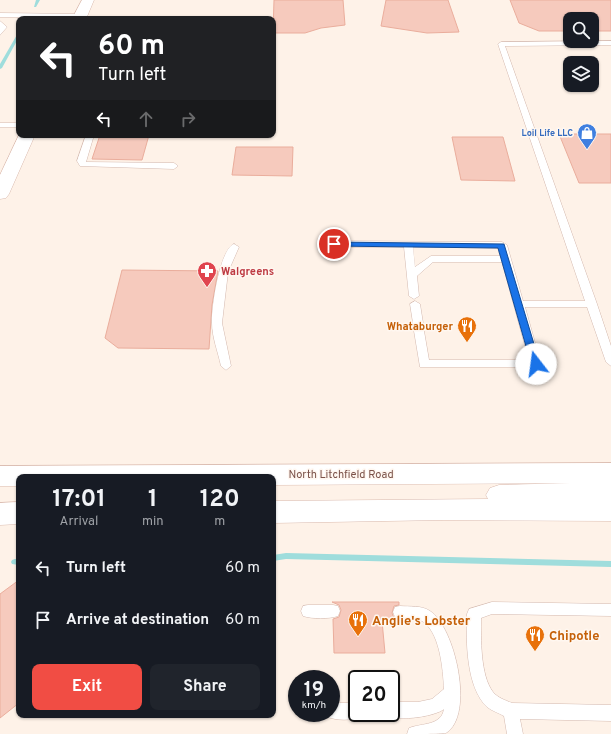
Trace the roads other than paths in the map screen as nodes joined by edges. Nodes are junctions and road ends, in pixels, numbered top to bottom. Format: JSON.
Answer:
{"nodes":[{"id":1,"x":88,"y":0,"type":"edge"},
{"id":2,"x":0,"y":15,"type":"edge"},
{"id":3,"x":40,"y":16,"type":"edge"},
{"id":4,"x":80,"y":16,"type":"edge"},
{"id":5,"x":0,"y":23,"type":"edge"},
{"id":6,"x":0,"y":33,"type":"edge"},
{"id":7,"x":611,"y":43,"type":"edge"},
{"id":8,"x":0,"y":125,"type":"edge"},
{"id":9,"x":16,"y":125,"type":"edge"},
{"id":10,"x":26,"y":138,"type":"edge"},
{"id":11,"x":89,"y":138,"type":"edge"},
{"id":12,"x":174,"y":166,"type":"dead end"},
{"id":13,"x":0,"y":194,"type":"edge"},
{"id":14,"x":334,"y":244,"type":"dead end"},
{"id":15,"x":408,"y":245,"type":"junction"},
{"id":16,"x":234,"y":247,"type":"dead end"},
{"id":17,"x":506,"y":260,"type":"junction"},
{"id":18,"x":411,"y":276,"type":"junction"},
{"id":19,"x":519,"y":304,"type":"junction"},
{"id":20,"x":592,"y":304,"type":"junction"},
{"id":21,"x":611,"y":362,"type":"edge"},
{"id":22,"x":226,"y":366,"type":"dead end"},
{"id":23,"x":611,"y":472,"type":"edge"},
{"id":24,"x":276,"y":474,"type":"edge"},
{"id":25,"x":0,"y":476,"type":"edge"},
{"id":26,"x":16,"y":476,"type":"edge"},
{"id":27,"x":611,"y":491,"type":"edge"},
{"id":28,"x":611,"y":510,"type":"edge"},
{"id":29,"x":363,"y":511,"type":"junction"},
{"id":30,"x":276,"y":512,"type":"edge"},
{"id":31,"x":16,"y":513,"type":"edge"},
{"id":32,"x":0,"y":514,"type":"edge"},
{"id":33,"x":611,"y":610,"type":"edge"},
{"id":34,"x":308,"y":611,"type":"dead end"},
{"id":35,"x":333,"y":611,"type":"dead end"},
{"id":36,"x":400,"y":612,"type":"dead end"},
{"id":37,"x":452,"y":692,"type":"junction"},
{"id":38,"x":400,"y":710,"type":"edge"},
{"id":39,"x":511,"y":711,"type":"junction"},
{"id":40,"x":611,"y":713,"type":"edge"},
{"id":41,"x":415,"y":734,"type":"edge"},
{"id":42,"x":515,"y":734,"type":"edge"}],
"edges":[{"from":1,"to":4,"type":"main road"},
{"from":2,"to":3,"type":"lane"},
{"from":5,"to":6,"type":"lane"},
{"from":7,"to":20,"type":"lane"},
{"from":8,"to":9,"type":"lane"},
{"from":10,"to":13,"type":"main road"},
{"from":11,"to":12,"type":"lane"},
{"from":14,"to":15,"type":"lane"},
{"from":15,"to":17,"type":"lane"},
{"from":15,"to":18,"type":"lane"},
{"from":16,"to":22,"type":"lane"},
{"from":17,"to":18,"type":"lane"},
{"from":17,"to":19,"type":"lane"},
{"from":18,"to":19,"type":"lane"},
{"from":19,"to":20,"type":"lane"},
{"from":20,"to":21,"type":"lane"},
{"from":23,"to":24,"type":"main road","name":"North Litchfield Road"},
{"from":25,"to":26,"type":"main road","name":"North Litchfield Road"},
{"from":27,"to":29,"type":"main road"},
{"from":28,"to":29,"type":"main road"},
{"from":29,"to":30,"type":"main road"},
{"from":31,"to":32,"type":"main road"},
{"from":33,"to":39,"type":"lane"},
{"from":34,"to":35,"type":"lane"},
{"from":36,"to":37,"type":"lane"},
{"from":37,"to":38,"type":"lane"},
{"from":37,"to":41,"type":"lane"},
{"from":39,"to":40,"type":"lane"},
{"from":39,"to":42,"type":"lane"}]}
